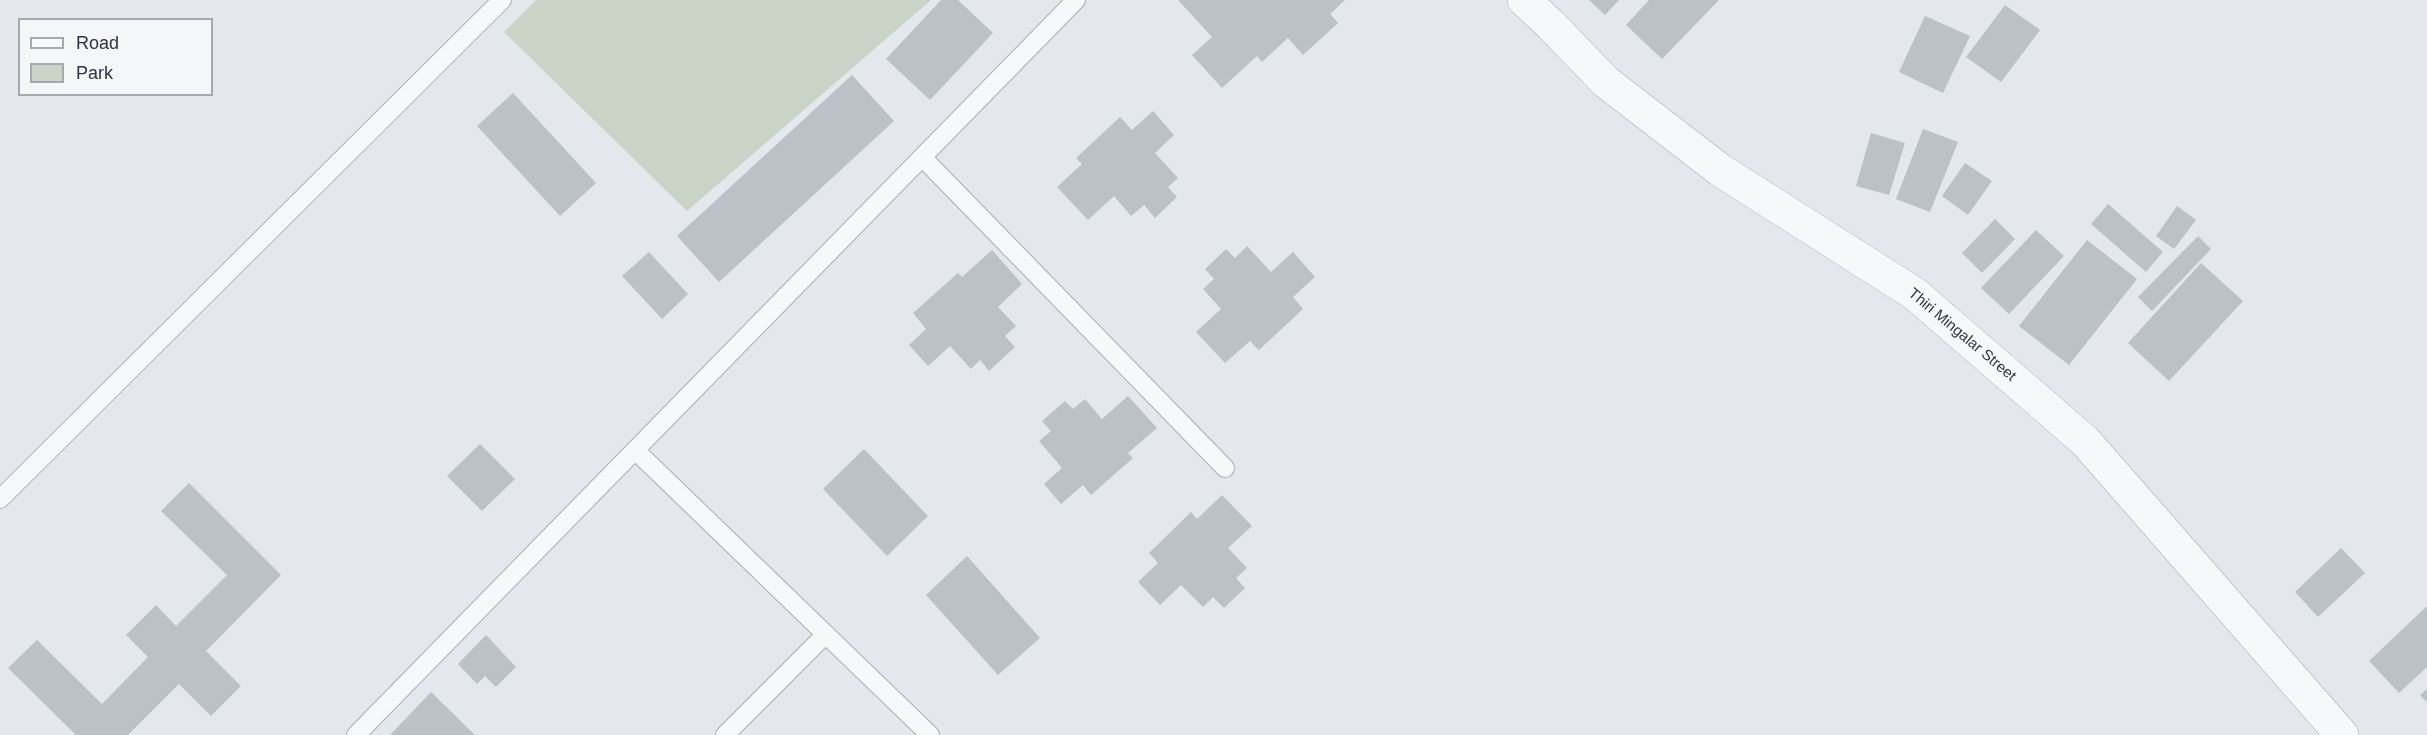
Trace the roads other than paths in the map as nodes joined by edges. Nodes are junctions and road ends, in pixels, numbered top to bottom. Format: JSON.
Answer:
{"nodes":[{"id":1,"x":502,"y":0,"type":"edge"},
{"id":2,"x":1076,"y":0,"type":"edge"},
{"id":3,"x":1524,"y":0,"type":"edge"},
{"id":4,"x":922,"y":157,"type":"junction"},
{"id":5,"x":634,"y":450,"type":"junction"},
{"id":6,"x":1225,"y":468,"type":"dead end"},
{"id":7,"x":0,"y":499,"type":"edge"},
{"id":8,"x":826,"y":634,"type":"junction"},
{"id":9,"x":356,"y":735,"type":"edge"},
{"id":10,"x":725,"y":735,"type":"edge"},
{"id":11,"x":930,"y":735,"type":"edge"},
{"id":12,"x":2342,"y":735,"type":"edge"}],
"edges":[{"from":1,"to":7,"type":"lane"},
{"from":2,"to":4,"type":"lane"},
{"from":3,"to":12,"type":"street","name":"Thiri Mingalar Street"},
{"from":4,"to":5,"type":"lane"},
{"from":4,"to":6,"type":"lane"},
{"from":5,"to":8,"type":"lane"},
{"from":5,"to":9,"type":"lane"},
{"from":8,"to":10,"type":"lane"},
{"from":8,"to":11,"type":"lane"}]}
